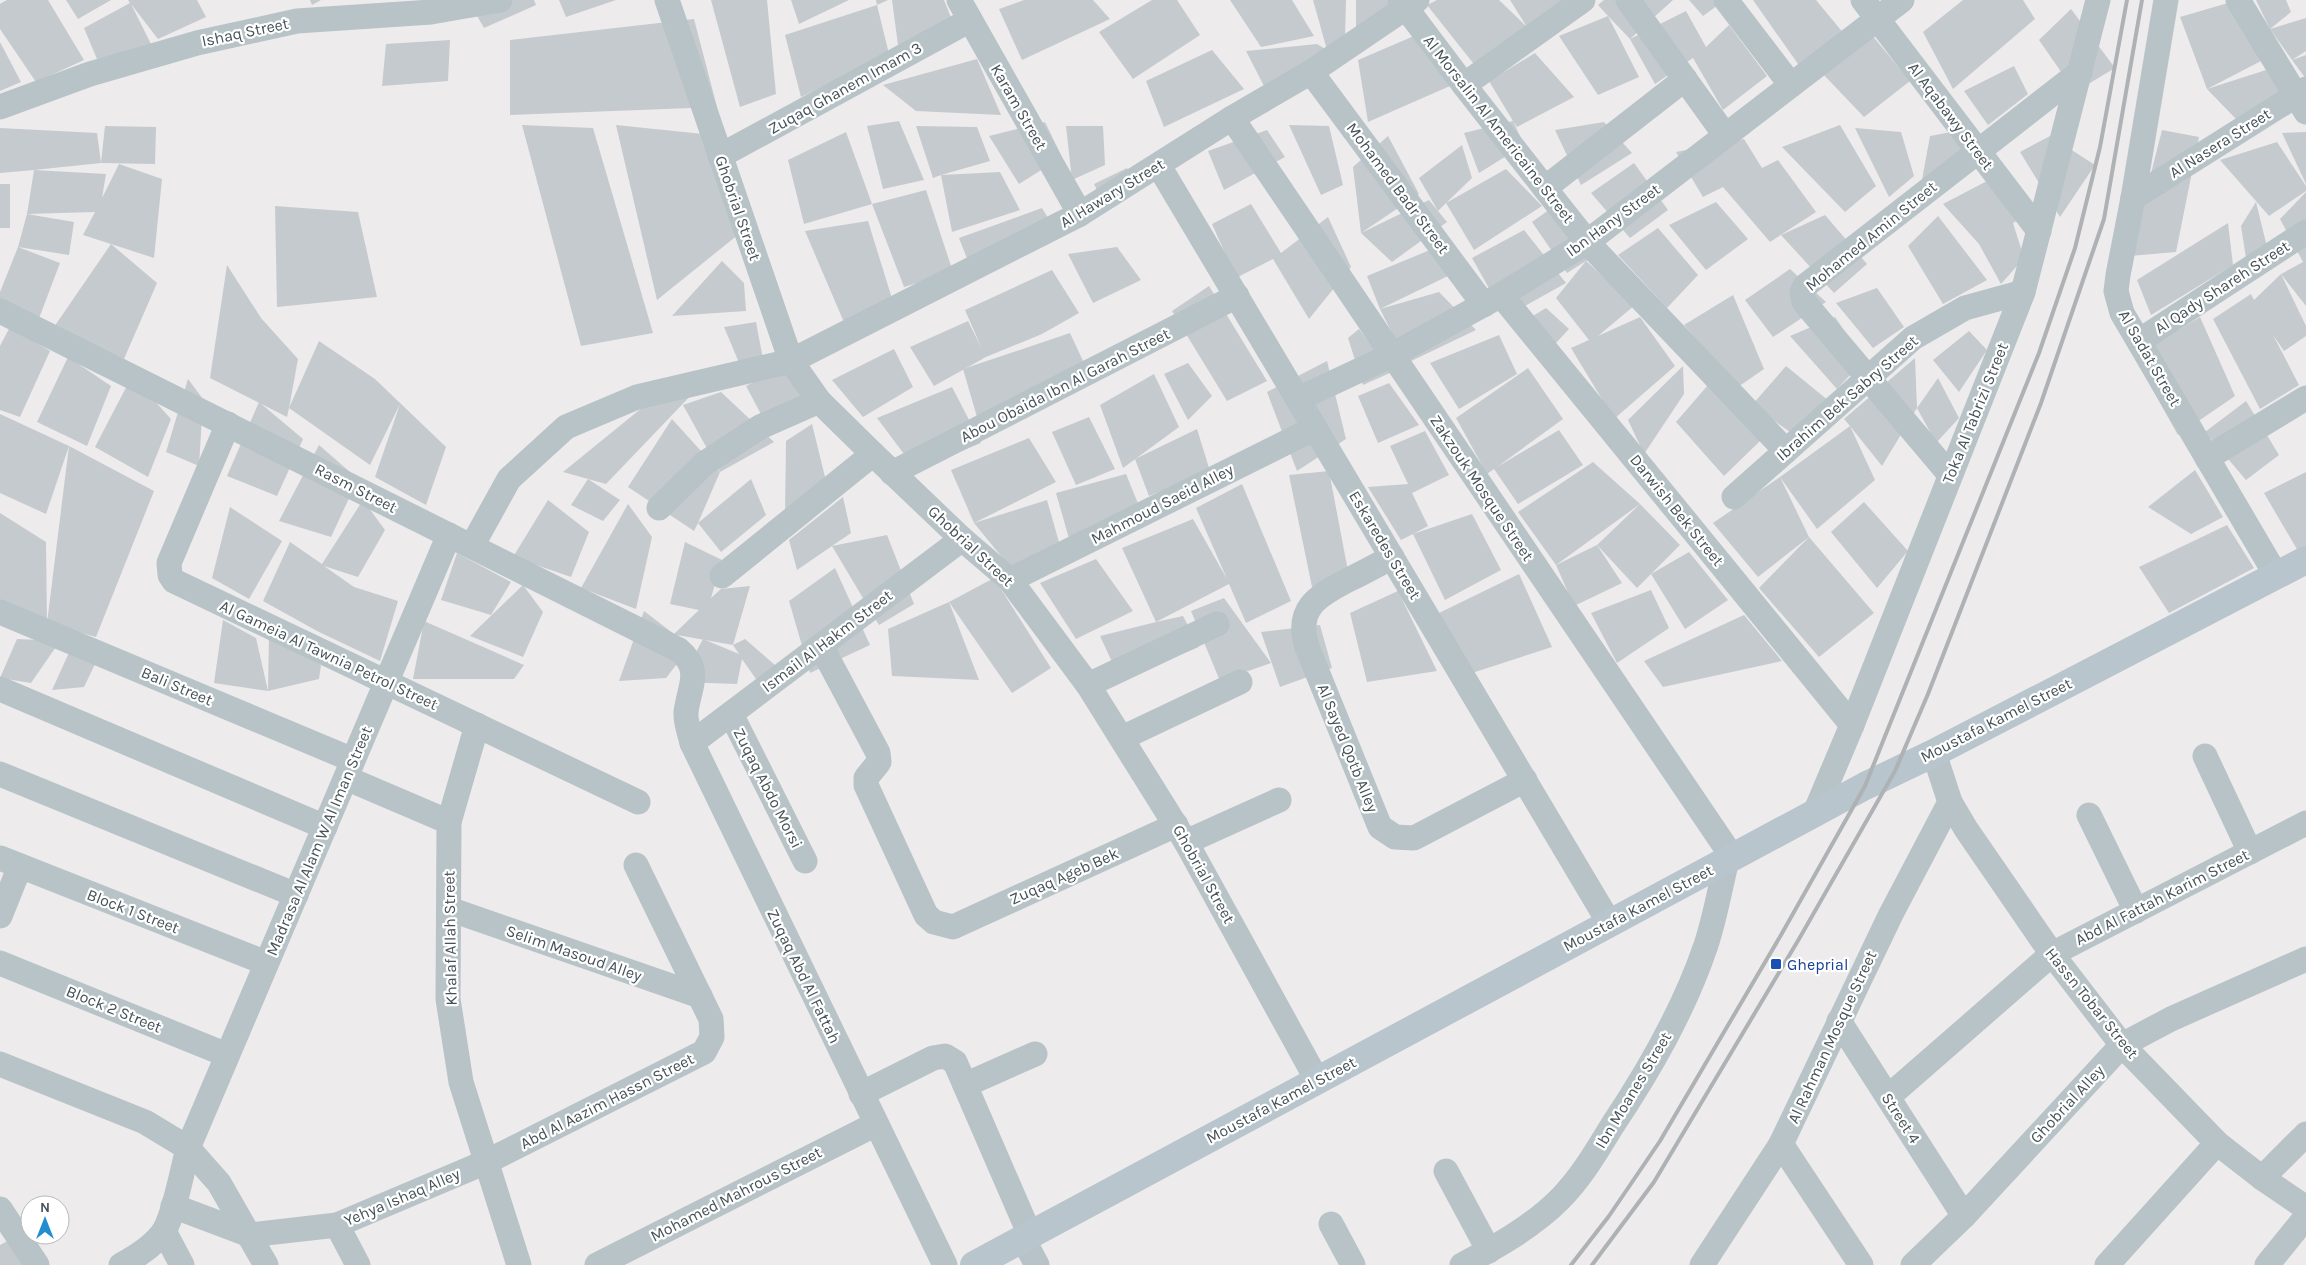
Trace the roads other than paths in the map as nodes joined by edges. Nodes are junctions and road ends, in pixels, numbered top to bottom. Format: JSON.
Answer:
{"nodes":[{"id":1,"x":500,"y":0,"type":"edge"},
{"id":2,"x":667,"y":0,"type":"edge"},
{"id":3,"x":1583,"y":0,"type":"edge"},
{"id":4,"x":1628,"y":0,"type":"edge"},
{"id":5,"x":1726,"y":0,"type":"edge"},
{"id":6,"x":1902,"y":0,"type":"edge"},
{"id":7,"x":2098,"y":0,"type":"edge"},
{"id":8,"x":2166,"y":0,"type":"edge"},
{"id":9,"x":2238,"y":0,"type":"edge"},
{"id":10,"x":1408,"y":3,"type":"edge"},
{"id":11,"x":964,"y":10,"type":"edge"},
{"id":12,"x":1870,"y":10,"type":"edge"},
{"id":13,"x":1311,"y":72,"type":"junction"},
{"id":14,"x":2080,"y":72,"type":"junction"},
{"id":15,"x":1685,"y":79,"type":"junction"},
{"id":16,"x":1464,"y":85,"type":"junction"},
{"id":17,"x":1791,"y":85,"type":"junction"},
{"id":18,"x":2303,"y":99,"type":"edge"},
{"id":19,"x":0,"y":106,"type":"edge"},
{"id":20,"x":1232,"y":118,"type":"junction"},
{"id":21,"x":1725,"y":135,"type":"junction"},
{"id":22,"x":1978,"y":151,"type":"junction"},
{"id":23,"x":720,"y":156,"type":"junction"},
{"id":24,"x":1159,"y":166,"type":"junction"},
{"id":25,"x":1544,"y":188,"type":"junction"},
{"id":26,"x":2133,"y":198,"type":"junction"},
{"id":27,"x":1080,"y":214,"type":"junction"},
{"id":28,"x":2039,"y":231,"type":"junction"},
{"id":29,"x":2306,"y":232,"type":"edge"},
{"id":30,"x":1587,"y":242,"type":"junction"},
{"id":31,"x":2023,"y":292,"type":"junction"},
{"id":32,"x":1237,"y":296,"type":"junction"},
{"id":33,"x":1493,"y":300,"type":"junction"},
{"id":34,"x":0,"y":311,"type":"edge"},
{"id":35,"x":2139,"y":341,"type":"junction"},
{"id":36,"x":1392,"y":355,"type":"junction"},
{"id":37,"x":791,"y":361,"type":"junction"},
{"id":38,"x":1868,"y":378,"type":"junction"},
{"id":39,"x":2306,"y":398,"type":"edge"},
{"id":40,"x":1298,"y":399,"type":"junction"},
{"id":41,"x":820,"y":401,"type":"junction"},
{"id":42,"x":228,"y":424,"type":"junction"},
{"id":43,"x":1315,"y":428,"type":"junction"},
{"id":44,"x":1786,"y":451,"type":"junction"},
{"id":45,"x":872,"y":454,"type":"junction"},
{"id":46,"x":2207,"y":458,"type":"junction"},
{"id":47,"x":892,"y":473,"type":"junction"},
{"id":48,"x":1950,"y":475,"type":"junction"},
{"id":49,"x":1734,"y":497,"type":"dead end"},
{"id":50,"x":659,"y":508,"type":"dead end"},
{"id":51,"x":449,"y":535,"type":"junction"},
{"id":52,"x":962,"y":539,"type":"junction"},
{"id":53,"x":472,"y":546,"type":"junction"},
{"id":54,"x":1392,"y":557,"type":"junction"},
{"id":55,"x":2306,"y":560,"type":"edge"},
{"id":56,"x":2276,"y":575,"type":"junction"},
{"id":57,"x":722,"y":576,"type":"dead end"},
{"id":58,"x":1010,"y":580,"type":"junction"},
{"id":59,"x":3,"y":620,"type":"edge"},
{"id":60,"x":1217,"y":624,"type":"dead end"},
{"id":61,"x":821,"y":646,"type":"junction"},
{"id":62,"x":693,"y":681,"type":"joint"},
{"id":63,"x":387,"y":682,"type":"junction"},
{"id":64,"x":1240,"y":682,"type":"dead end"},
{"id":65,"x":1088,"y":685,"type":"junction"},
{"id":66,"x":0,"y":689,"type":"edge"},
{"id":67,"x":731,"y":714,"type":"junction"},
{"id":68,"x":477,"y":725,"type":"junction"},
{"id":69,"x":1852,"y":725,"type":"junction"},
{"id":70,"x":1122,"y":738,"type":"junction"},
{"id":71,"x":692,"y":743,"type":"junction"},
{"id":72,"x":1934,"y":753,"type":"junction"},
{"id":73,"x":2205,"y":756,"type":"dead end"},
{"id":74,"x":350,"y":769,"type":"junction"},
{"id":75,"x":0,"y":774,"type":"edge"},
{"id":76,"x":1525,"y":780,"type":"junction"},
{"id":77,"x":1279,"y":800,"type":"dead end"},
{"id":78,"x":638,"y":802,"type":"dead end"},
{"id":79,"x":1950,"y":802,"type":"junction"},
{"id":80,"x":1814,"y":815,"type":"junction"},
{"id":81,"x":2089,"y":815,"type":"dead end"},
{"id":82,"x":449,"y":822,"type":"junction"},
{"id":83,"x":2306,"y":823,"type":"edge"},
{"id":84,"x":325,"y":827,"type":"junction"},
{"id":85,"x":1181,"y":833,"type":"junction"},
{"id":86,"x":2250,"y":852,"type":"junction"},
{"id":87,"x":1730,"y":859,"type":"junction"},
{"id":88,"x":805,"y":861,"type":"dead end"},
{"id":89,"x":10,"y":862,"type":"edge"},
{"id":90,"x":636,"y":865,"type":"dead end"},
{"id":91,"x":296,"y":895,"type":"junction"},
{"id":92,"x":449,"y":909,"type":"junction"},
{"id":93,"x":2136,"y":911,"type":"junction"},
{"id":94,"x":0,"y":916,"type":"edge"},
{"id":95,"x":1610,"y":924,"type":"junction"},
{"id":96,"x":2052,"y":954,"type":"junction"},
{"id":97,"x":2306,"y":959,"type":"edge"},
{"id":98,"x":0,"y":963,"type":"edge"},
{"id":99,"x":266,"y":963,"type":"junction"},
{"id":100,"x":700,"y":996,"type":"junction"},
{"id":101,"x":1839,"y":1021,"type":"junction"},
{"id":102,"x":2122,"y":1045,"type":"junction"},
{"id":103,"x":1035,"y":1054,"type":"dead end"},
{"id":104,"x":228,"y":1055,"type":"junction"},
{"id":105,"x":0,"y":1064,"type":"edge"},
{"id":106,"x":1317,"y":1080,"type":"junction"},
{"id":107,"x":965,"y":1085,"type":"junction"},
{"id":108,"x":861,"y":1094,"type":"junction"},
{"id":109,"x":1888,"y":1097,"type":"junction"},
{"id":110,"x":876,"y":1124,"type":"junction"},
{"id":111,"x":2306,"y":1134,"type":"edge"},
{"id":112,"x":2217,"y":1143,"type":"junction"},
{"id":113,"x":1781,"y":1144,"type":"junction"},
{"id":114,"x":188,"y":1148,"type":"junction"},
{"id":115,"x":486,"y":1162,"type":"junction"},
{"id":116,"x":1446,"y":1171,"type":"dead end"},
{"id":117,"x":2262,"y":1178,"type":"junction"},
{"id":118,"x":173,"y":1206,"type":"junction"},
{"id":119,"x":2306,"y":1208,"type":"edge"},
{"id":120,"x":1964,"y":1216,"type":"junction"},
{"id":121,"x":2306,"y":1217,"type":"edge"},
{"id":122,"x":4,"y":1224,"type":"edge"},
{"id":123,"x":1331,"y":1224,"type":"dead end"},
{"id":124,"x":337,"y":1225,"type":"junction"},
{"id":125,"x":164,"y":1231,"type":"junction"},
{"id":126,"x":250,"y":1235,"type":"junction"},
{"id":127,"x":1026,"y":1237,"type":"junction"},
{"id":128,"x":1489,"y":1251,"type":"junction"},
{"id":129,"x":37,"y":1265,"type":"edge"},
{"id":130,"x":121,"y":1265,"type":"edge"},
{"id":131,"x":182,"y":1265,"type":"edge"},
{"id":132,"x":266,"y":1265,"type":"edge"},
{"id":133,"x":358,"y":1265,"type":"edge"},
{"id":134,"x":519,"y":1265,"type":"edge"},
{"id":135,"x":597,"y":1265,"type":"edge"},
{"id":136,"x":945,"y":1265,"type":"edge"},
{"id":137,"x":974,"y":1265,"type":"edge"},
{"id":138,"x":1036,"y":1265,"type":"edge"},
{"id":139,"x":1353,"y":1265,"type":"edge"},
{"id":140,"x":1462,"y":1265,"type":"edge"},
{"id":141,"x":1702,"y":1265,"type":"edge"},
{"id":142,"x":1861,"y":1265,"type":"edge"},
{"id":143,"x":1913,"y":1265,"type":"edge"},
{"id":144,"x":2107,"y":1265,"type":"edge"},
{"id":145,"x":2267,"y":1265,"type":"edge"}],
"edges":[{"from":1,"to":19,"type":"street","name":"Ishaq Street"},
{"from":2,"to":23,"type":"street","name":"Ghobrial Street"},
{"from":3,"to":16,"type":"street"},
{"from":4,"to":15,"type":"street"},
{"from":5,"to":17,"type":"street"},
{"from":6,"to":12,"type":"street","name":"Ibn Hany Street"},
{"from":7,"to":14,"type":"street","name":"Toka Al Tabrizi Street"},
{"from":8,"to":26,"type":"street","name":"Al Sadat Street"},
{"from":9,"to":18,"type":"street"},
{"from":10,"to":13,"type":"street","name":"Al Hawary Street"},
{"from":10,"to":16,"type":"street","name":"Al Morsalin Al Americaine Street"},
{"from":11,"to":23,"type":"street","name":"Zuqaq Ghanem Imam 3"},
{"from":11,"to":27,"type":"street","name":"Karam Street"},
{"from":12,"to":17,"type":"street","name":"Ibn Hany Street"},
{"from":12,"to":22,"type":"street","name":"Al Aqabawy Street"},
{"from":13,"to":20,"type":"street","name":"Al Hawary Street"},
{"from":13,"to":33,"type":"street","name":"Mohamed Badr Street"},
{"from":14,"to":22,"type":"street","name":"Mohamed Amin Street"},
{"from":14,"to":28,"type":"street","name":"Toka Al Tabrizi Street"},
{"from":15,"to":21,"type":"street"},
{"from":15,"to":25,"type":"street"},
{"from":16,"to":25,"type":"street","name":"Al Morsalin Al Americaine Street"},
{"from":17,"to":21,"type":"street","name":"Ibn Hany Street"},
{"from":18,"to":26,"type":"street","name":"Al Nasera Street"},
{"from":20,"to":24,"type":"street","name":"Al Hawary Street"},
{"from":20,"to":36,"type":"street","name":"Zakzouk Mosque Street"},
{"from":21,"to":30,"type":"street","name":"Ibn Hany Street"},
{"from":22,"to":28,"type":"street","name":"Al Aqabawy Street"},
{"from":22,"to":38,"type":"street","name":"Mohamed Amin Street"},
{"from":23,"to":37,"type":"street","name":"Ghobrial Street"},
{"from":24,"to":27,"type":"street","name":"Al Hawary Street"},
{"from":24,"to":32,"type":"street","name":"Eskaredes Street"},
{"from":25,"to":30,"type":"street","name":"Al Morsalin Al Americaine Street"},
{"from":26,"to":35,"type":"street","name":"Al Sadat Street"},
{"from":27,"to":37,"type":"street","name":"Al Hawary Street"},
{"from":28,"to":31,"type":"street","name":"Toka Al Tabrizi Street"},
{"from":29,"to":35,"type":"street","name":"Al Qady Shareh Street"},
{"from":30,"to":33,"type":"street","name":"Ibn Hany Street"},
{"from":30,"to":44,"type":"street","name":"Al Morsalin Al Americaine Street"},
{"from":31,"to":38,"type":"street","name":"Ibrahim Bek Sabry Street"},
{"from":31,"to":48,"type":"street","name":"Toka Al Tabrizi Street"},
{"from":32,"to":40,"type":"street","name":"Eskaredes Street"},
{"from":32,"to":47,"type":"street","name":"Abou Obaida Ibn Al Garah Street"},
{"from":33,"to":36,"type":"street","name":"Ibn Hany Street"},
{"from":33,"to":69,"type":"street","name":"Darwish Bek Street"},
{"from":34,"to":42,"type":"street","name":"Rasm Street"},
{"from":35,"to":46,"type":"street","name":"Al Sadat Street"},
{"from":36,"to":40,"type":"street","name":"Ibn Hany Street"},
{"from":36,"to":87,"type":"street","name":"Zakzouk Mosque Street"},
{"from":37,"to":41,"type":"street","name":"Ghobrial Street"},
{"from":37,"to":53,"type":"street","name":"Al Hawary Street"},
{"from":38,"to":44,"type":"street","name":"Ibrahim Bek Sabry Street"},
{"from":38,"to":48,"type":"street","name":"Mohamed Amin Street"},
{"from":39,"to":46,"type":"street"},
{"from":40,"to":43,"type":"street","name":"Eskaredes Street"},
{"from":41,"to":45,"type":"street","name":"Ghobrial Street"},
{"from":41,"to":50,"type":"street"},
{"from":42,"to":51,"type":"street","name":"Rasm Street"},
{"from":42,"to":63,"type":"street","name":"Al Gameia Al Tawnia Petrol Street"},
{"from":43,"to":54,"type":"street","name":"Eskaredes Street"},
{"from":43,"to":58,"type":"street","name":"Mahmoud Saeid Alley"},
{"from":44,"to":49,"type":"street","name":"Ibrahim Bek Sabry Street"},
{"from":45,"to":47,"type":"street","name":"Ghobrial Street"},
{"from":45,"to":57,"type":"street"},
{"from":46,"to":56,"type":"street","name":"Al Sadat Street"},
{"from":47,"to":52,"type":"street","name":"Ghobrial Street"},
{"from":48,"to":69,"type":"street","name":"Toka Al Tabrizi Street"},
{"from":51,"to":53,"type":"street","name":"Rasm Street"},
{"from":51,"to":63,"type":"street","name":"Madrasa Al Alam W Al Iman Street"},
{"from":52,"to":58,"type":"street","name":"Ghobrial Street"},
{"from":52,"to":61,"type":"street","name":"Ismail Al Hakm Street"},
{"from":53,"to":62,"type":"street","name":"Rasm Street"},
{"from":54,"to":76,"type":"street","name":"Eskaredes Street"},
{"from":54,"to":76,"type":"street","name":"Al Sayed Qotb Alley"},
{"from":55,"to":56,"type":"main road","name":"Moustafa Kamel Street"},
{"from":56,"to":72,"type":"main road","name":"Moustafa Kamel Street"},
{"from":58,"to":65,"type":"street","name":"Ghobrial Street"},
{"from":59,"to":74,"type":"street","name":"Bali Street"},
{"from":60,"to":65,"type":"street"},
{"from":61,"to":67,"type":"street","name":"Ismail Al Hakm Street"},
{"from":61,"to":85,"type":"street","name":"Zuqaq Ageb Bek"},
{"from":62,"to":71,"type":"street","name":"Zuqaq Abd Al Fattah"},
{"from":63,"to":68,"type":"street","name":"Al Gameia Al Tawnia Petrol Street"},
{"from":63,"to":74,"type":"street","name":"Madrasa Al Alam W Al Iman Street"},
{"from":64,"to":70,"type":"street"},
{"from":65,"to":70,"type":"street","name":"Ghobrial Street"},
{"from":66,"to":84,"type":"street"},
{"from":67,"to":71,"type":"street","name":"Ismail Al Hakm Street"},
{"from":67,"to":88,"type":"street","name":"Zuqaq Abdo Morsi"},
{"from":68,"to":78,"type":"street","name":"Al Gameia Al Tawnia Petrol Street"},
{"from":68,"to":82,"type":"street","name":"Khalaf Allah Street"},
{"from":69,"to":80,"type":"street","name":"Toka Al Tabrizi Street"},
{"from":70,"to":85,"type":"street","name":"Ghobrial Street"},
{"from":71,"to":108,"type":"street","name":"Zuqaq Abd Al Fattah"},
{"from":72,"to":79,"type":"street","name":"Hassn Tobar Street"},
{"from":72,"to":80,"type":"main road","name":"Moustafa Kamel Street"},
{"from":73,"to":86,"type":"street"},
{"from":74,"to":82,"type":"street","name":"Bali Street"},
{"from":74,"to":84,"type":"street","name":"Madrasa Al Alam W Al Iman Street"},
{"from":75,"to":91,"type":"street"},
{"from":76,"to":95,"type":"street","name":"Eskaredes Street"},
{"from":77,"to":85,"type":"street","name":"Zuqaq Ageb Bek"},
{"from":79,"to":96,"type":"street","name":"Hassn Tobar Street"},
{"from":79,"to":101,"type":"street","name":"Al Rahman Mosque Street"},
{"from":80,"to":87,"type":"main road","name":"Moustafa Kamel Street"},
{"from":81,"to":93,"type":"street"},
{"from":82,"to":92,"type":"street","name":"Khalaf Allah Street"},
{"from":83,"to":86,"type":"street","name":"Abd Al Fattah Karim Street"},
{"from":84,"to":91,"type":"street","name":"Madrasa Al Alam W Al Iman Street"},
{"from":85,"to":106,"type":"street","name":"Ghobrial Street"},
{"from":86,"to":93,"type":"street","name":"Abd Al Fattah Karim Street"},
{"from":87,"to":95,"type":"main road","name":"Moustafa Kamel Street"},
{"from":87,"to":128,"type":"street","name":"Ibn Moanes Street"},
{"from":89,"to":94,"type":"street"},
{"from":89,"to":99,"type":"street","name":"Block 1 Street"},
{"from":90,"to":100,"type":"street","name":"Abd Al Aazim Hassn Street"},
{"from":91,"to":99,"type":"street","name":"Madrasa Al Alam W Al Iman Street"},
{"from":92,"to":100,"type":"street","name":"Selim Masoud Alley"},
{"from":92,"to":115,"type":"street","name":"Khalaf Allah Street"},
{"from":93,"to":96,"type":"street","name":"Abd Al Fattah Karim Street"},
{"from":95,"to":106,"type":"main road","name":"Moustafa Kamel Street"},
{"from":96,"to":102,"type":"street","name":"Hassn Tobar Street"},
{"from":96,"to":109,"type":"street","name":"Abd Al Fattah Karim Street"},
{"from":97,"to":102,"type":"street","name":"Ghobrial Alley"},
{"from":98,"to":104,"type":"street","name":"Block 2 Street"},
{"from":99,"to":104,"type":"street","name":"Madrasa Al Alam W Al Iman Street"},
{"from":100,"to":115,"type":"street","name":"Abd Al Aazim Hassn Street"},
{"from":101,"to":109,"type":"street","name":"Street 4"},
{"from":101,"to":113,"type":"street","name":"Al Rahman Mosque Street"},
{"from":102,"to":112,"type":"street","name":"Hassn Tobar Street"},
{"from":102,"to":120,"type":"street","name":"Ghobrial Alley"},
{"from":103,"to":107,"type":"street"},
{"from":104,"to":114,"type":"street","name":"Madrasa Al Alam W Al Iman Street"},
{"from":105,"to":114,"type":"street"},
{"from":106,"to":127,"type":"main road","name":"Moustafa Kamel Street"},
{"from":107,"to":108,"type":"street"},
{"from":107,"to":127,"type":"street"},
{"from":108,"to":110,"type":"street","name":"Zuqaq Abd Al Fattah"},
{"from":109,"to":120,"type":"street","name":"Street 4"},
{"from":110,"to":135,"type":"street","name":"Mohamed Mahrous Street"},
{"from":110,"to":136,"type":"street","name":"Zuqaq Abd Al Fattah"},
{"from":111,"to":117,"type":"street"},
{"from":112,"to":117,"type":"street","name":"Hassn Tobar Street"},
{"from":112,"to":144,"type":"street"},
{"from":113,"to":141,"type":"street","name":"Al Rahman Mosque Street"},
{"from":113,"to":142,"type":"street"},
{"from":114,"to":118,"type":"street","name":"Madrasa Al Alam W Al Iman Street"},
{"from":114,"to":126,"type":"street"},
{"from":115,"to":124,"type":"street","name":"Yehya Ishaq Alley"},
{"from":115,"to":134,"type":"street","name":"Khalaf Allah Street"},
{"from":116,"to":128,"type":"street"},
{"from":117,"to":119,"type":"street","name":"Hassn Tobar Street"},
{"from":118,"to":125,"type":"street","name":"Madrasa Al Alam W Al Iman Street"},
{"from":118,"to":126,"type":"street","name":"Yehya Ishaq Alley"},
{"from":120,"to":143,"type":"street","name":"Ghobrial Alley"},
{"from":121,"to":145,"type":"street"},
{"from":122,"to":129,"type":"street"},
{"from":123,"to":139,"type":"street"},
{"from":124,"to":126,"type":"street","name":"Yehya Ishaq Alley"},
{"from":124,"to":133,"type":"street"},
{"from":125,"to":130,"type":"street"},
{"from":125,"to":131,"type":"street"},
{"from":126,"to":132,"type":"street"},
{"from":127,"to":137,"type":"main road","name":"Moustafa Kamel Street"},
{"from":127,"to":138,"type":"street"},
{"from":128,"to":140,"type":"street","name":"Ibn Moanes Street"}]}
